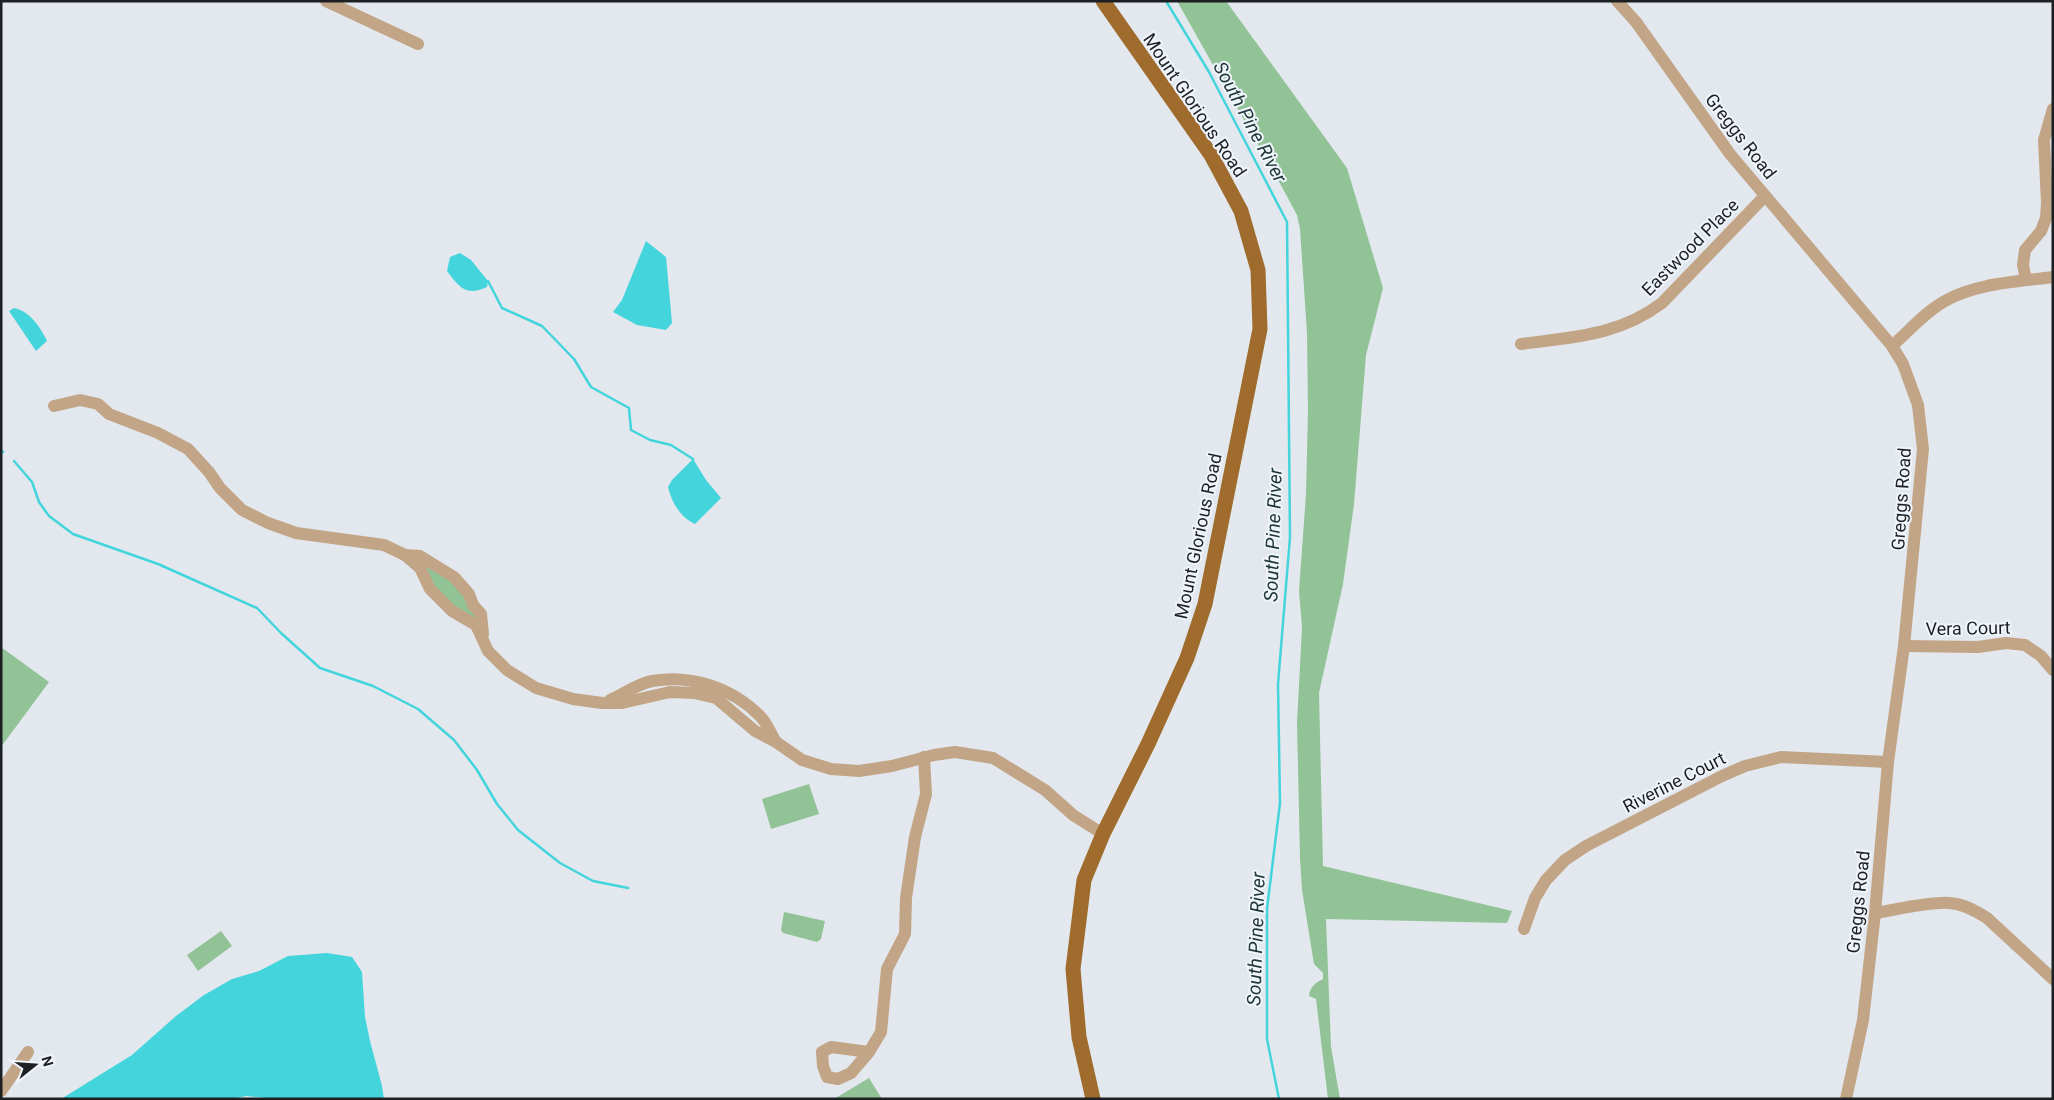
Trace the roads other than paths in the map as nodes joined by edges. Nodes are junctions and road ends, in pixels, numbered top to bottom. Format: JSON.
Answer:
{"nodes":[{"id":1,"x":326,"y":1,"type":"edge"},
{"id":2,"x":1103,"y":1,"type":"edge"},
{"id":3,"x":1617,"y":1,"type":"edge"},
{"id":4,"x":418,"y":44,"type":"dead end"},
{"id":5,"x":2053,"y":109,"type":"edge"},
{"id":6,"x":1765,"y":196,"type":"junction"},
{"id":7,"x":2053,"y":277,"type":"edge"},
{"id":8,"x":2026,"y":280,"type":"junction"},
{"id":9,"x":1521,"y":344,"type":"dead end"},
{"id":10,"x":1892,"y":346,"type":"junction"},
{"id":11,"x":54,"y":406,"type":"dead end"},
{"id":12,"x":405,"y":555,"type":"junction"},
{"id":13,"x":482,"y":638,"type":"junction"},
{"id":14,"x":1904,"y":646,"type":"junction"},
{"id":15,"x":2053,"y":670,"type":"edge"},
{"id":16,"x":684,"y":680,"type":"junction"},
{"id":17,"x":682,"y":693,"type":"junction"},
{"id":18,"x":602,"y":703,"type":"junction"},
{"id":19,"x":776,"y":742,"type":"junction"},
{"id":20,"x":924,"y":758,"type":"junction"},
{"id":21,"x":1888,"y":762,"type":"junction"},
{"id":22,"x":1103,"y":834,"type":"junction"},
{"id":23,"x":1875,"y":913,"type":"junction"},
{"id":24,"x":1524,"y":929,"type":"dead end"},
{"id":25,"x":2053,"y":979,"type":"edge"},
{"id":26,"x":28,"y":1052,"type":"dead end"},
{"id":27,"x":869,"y":1052,"type":"dead end"},
{"id":28,"x":1,"y":1091,"type":"edge"},
{"id":29,"x":1092,"y":1099,"type":"edge"},
{"id":30,"x":1846,"y":1099,"type":"edge"}],
"edges":[{"from":1,"to":4,"type":"street"},
{"from":2,"to":22,"type":"main road","name":"Mount Glorious Road"},
{"from":3,"to":6,"type":"street","name":"Greggs Road"},
{"from":5,"to":8,"type":"street"},
{"from":6,"to":9,"type":"street","name":"Eastwood Place"},
{"from":6,"to":10,"type":"street","name":"Greggs Road"},
{"from":7,"to":8,"type":"street"},
{"from":8,"to":10,"type":"street"},
{"from":10,"to":14,"type":"street","name":"Greggs Road"},
{"from":11,"to":12,"type":"street"},
{"from":12,"to":13,"type":"street"},
{"from":12,"to":13,"type":"street"},
{"from":13,"to":18,"type":"street"},
{"from":14,"to":15,"type":"street","name":"Vera Court"},
{"from":14,"to":21,"type":"street","name":"Greggs Road"},
{"from":16,"to":17,"type":"street"},
{"from":16,"to":18,"type":"street"},
{"from":16,"to":19,"type":"street"},
{"from":17,"to":18,"type":"street"},
{"from":17,"to":19,"type":"street"},
{"from":19,"to":20,"type":"street"},
{"from":20,"to":22,"type":"street"},
{"from":20,"to":27,"type":"street"},
{"from":21,"to":23,"type":"street","name":"Greggs Road"},
{"from":21,"to":24,"type":"street","name":"Riverine Court"},
{"from":22,"to":29,"type":"main road","name":"Mount Glorious Road"},
{"from":23,"to":25,"type":"street"},
{"from":23,"to":30,"type":"street","name":"Greggs Road"},
{"from":26,"to":28,"type":"street"}]}
